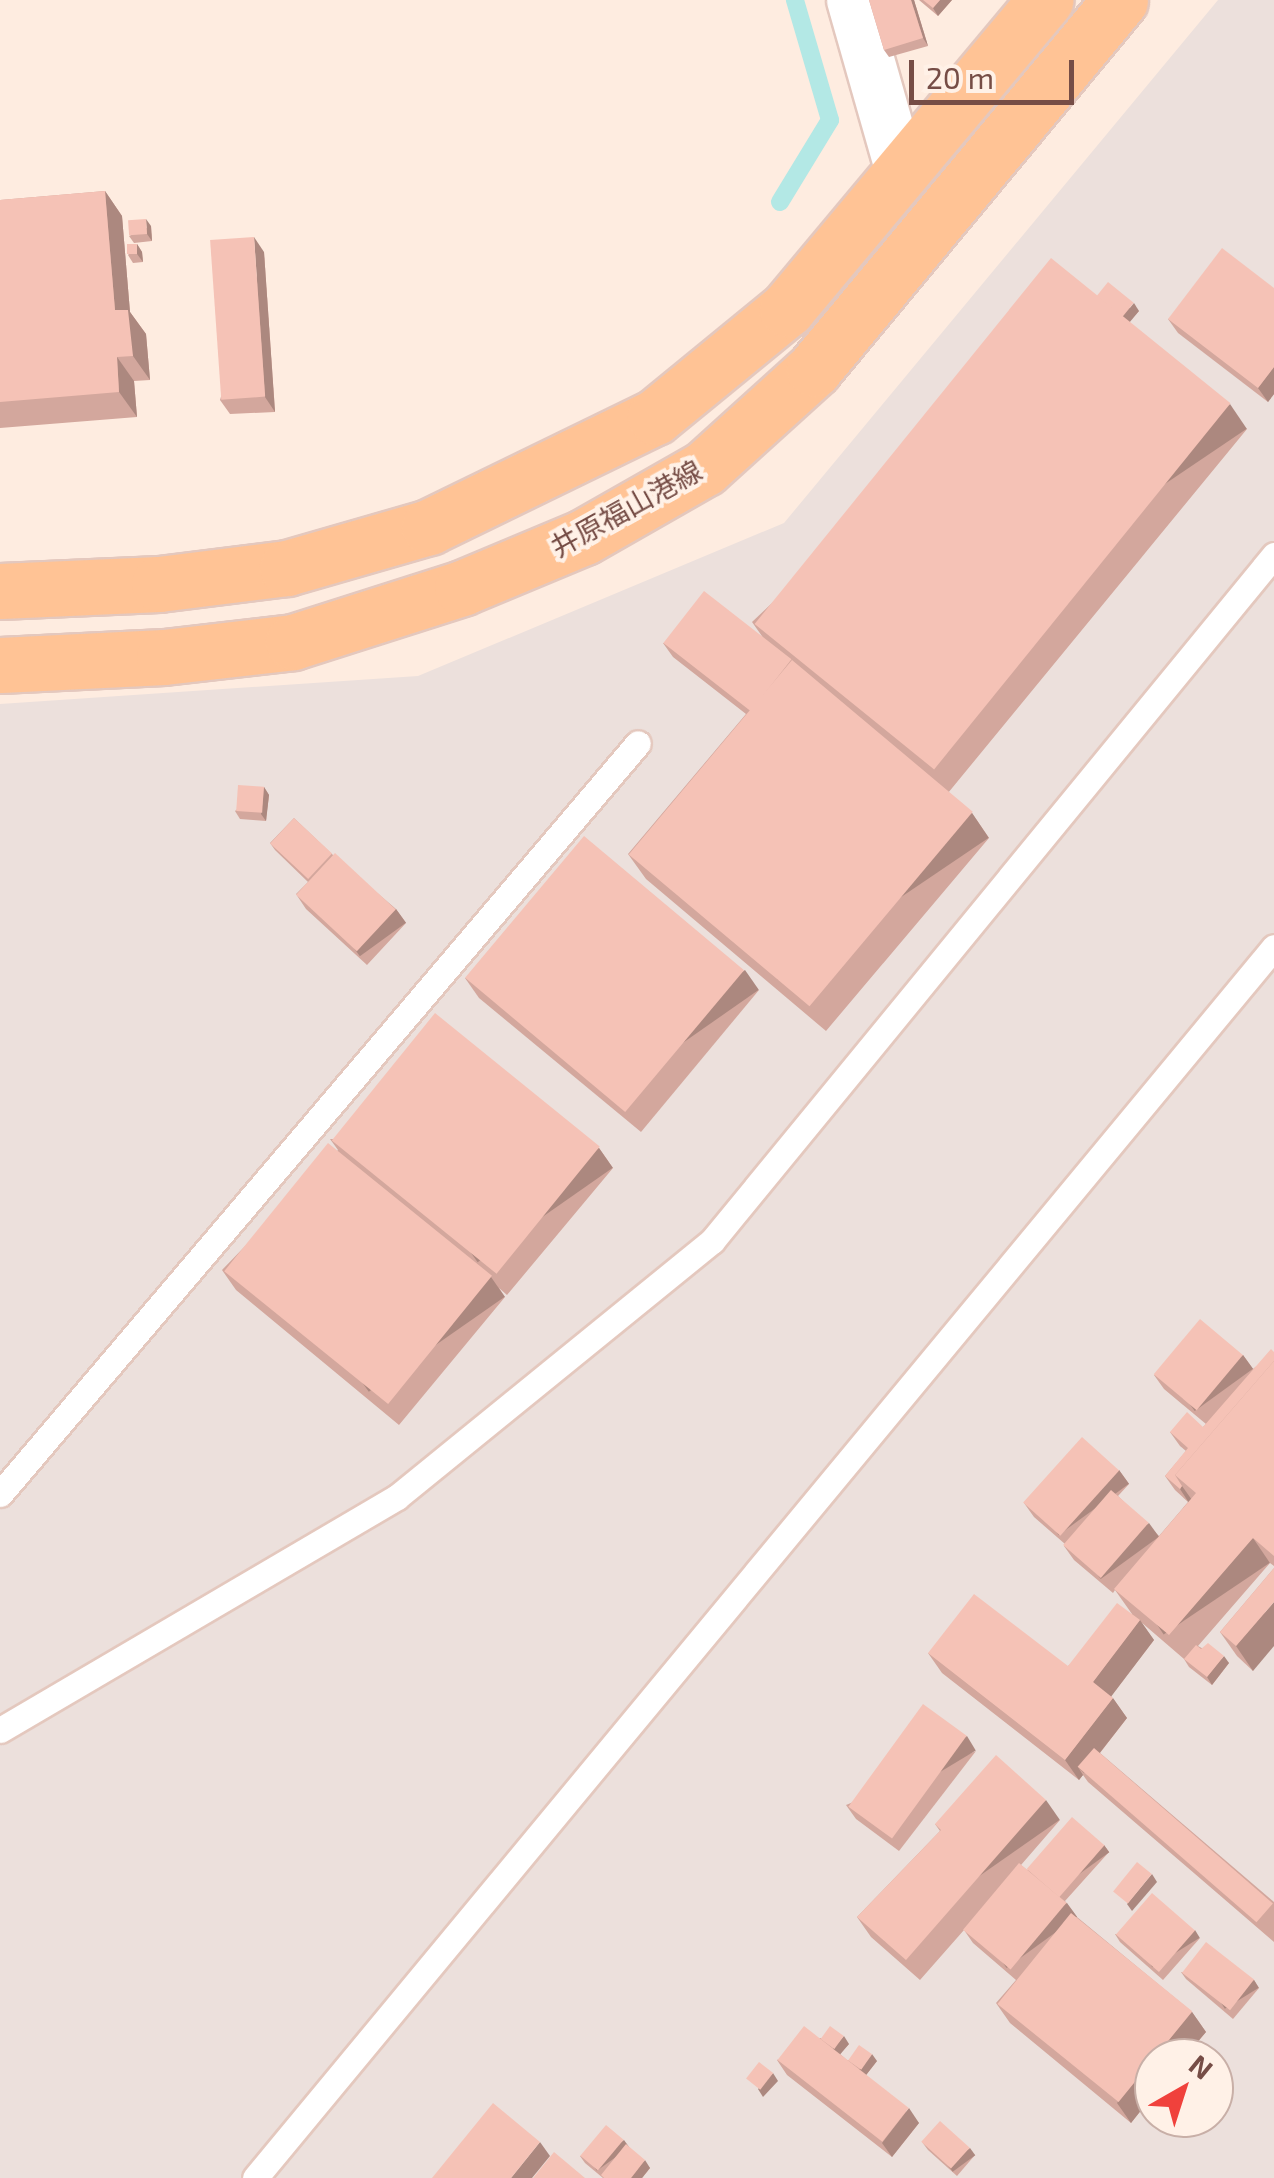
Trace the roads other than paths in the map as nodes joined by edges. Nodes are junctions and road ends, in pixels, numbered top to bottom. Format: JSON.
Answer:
{"nodes":[{"id":1,"x":852,"y":0,"type":"edge"},
{"id":2,"x":1045,"y":0,"type":"edge"},
{"id":3,"x":1120,"y":0,"type":"edge"},
{"id":4,"x":900,"y":172,"type":"junction"},
{"id":5,"x":1274,"y":556,"type":"edge"},
{"id":6,"x":0,"y":591,"type":"edge"},
{"id":7,"x":0,"y":665,"type":"edge"},
{"id":8,"x":638,"y":743,"type":"dead end"},
{"id":9,"x":1274,"y":947,"type":"edge"},
{"id":10,"x":0,"y":1494,"type":"edge"},
{"id":11,"x":0,"y":1730,"type":"edge"},
{"id":12,"x":255,"y":2178,"type":"edge"}],
"edges":[{"from":1,"to":4,"type":"street"},
{"from":2,"to":4,"type":"main road"},
{"from":3,"to":7,"type":"main road","name":"井原福山港線"},
{"from":4,"to":6,"type":"main road"},
{"from":5,"to":11,"type":"lane"},
{"from":8,"to":10,"type":"lane"},
{"from":9,"to":12,"type":"lane"}]}
